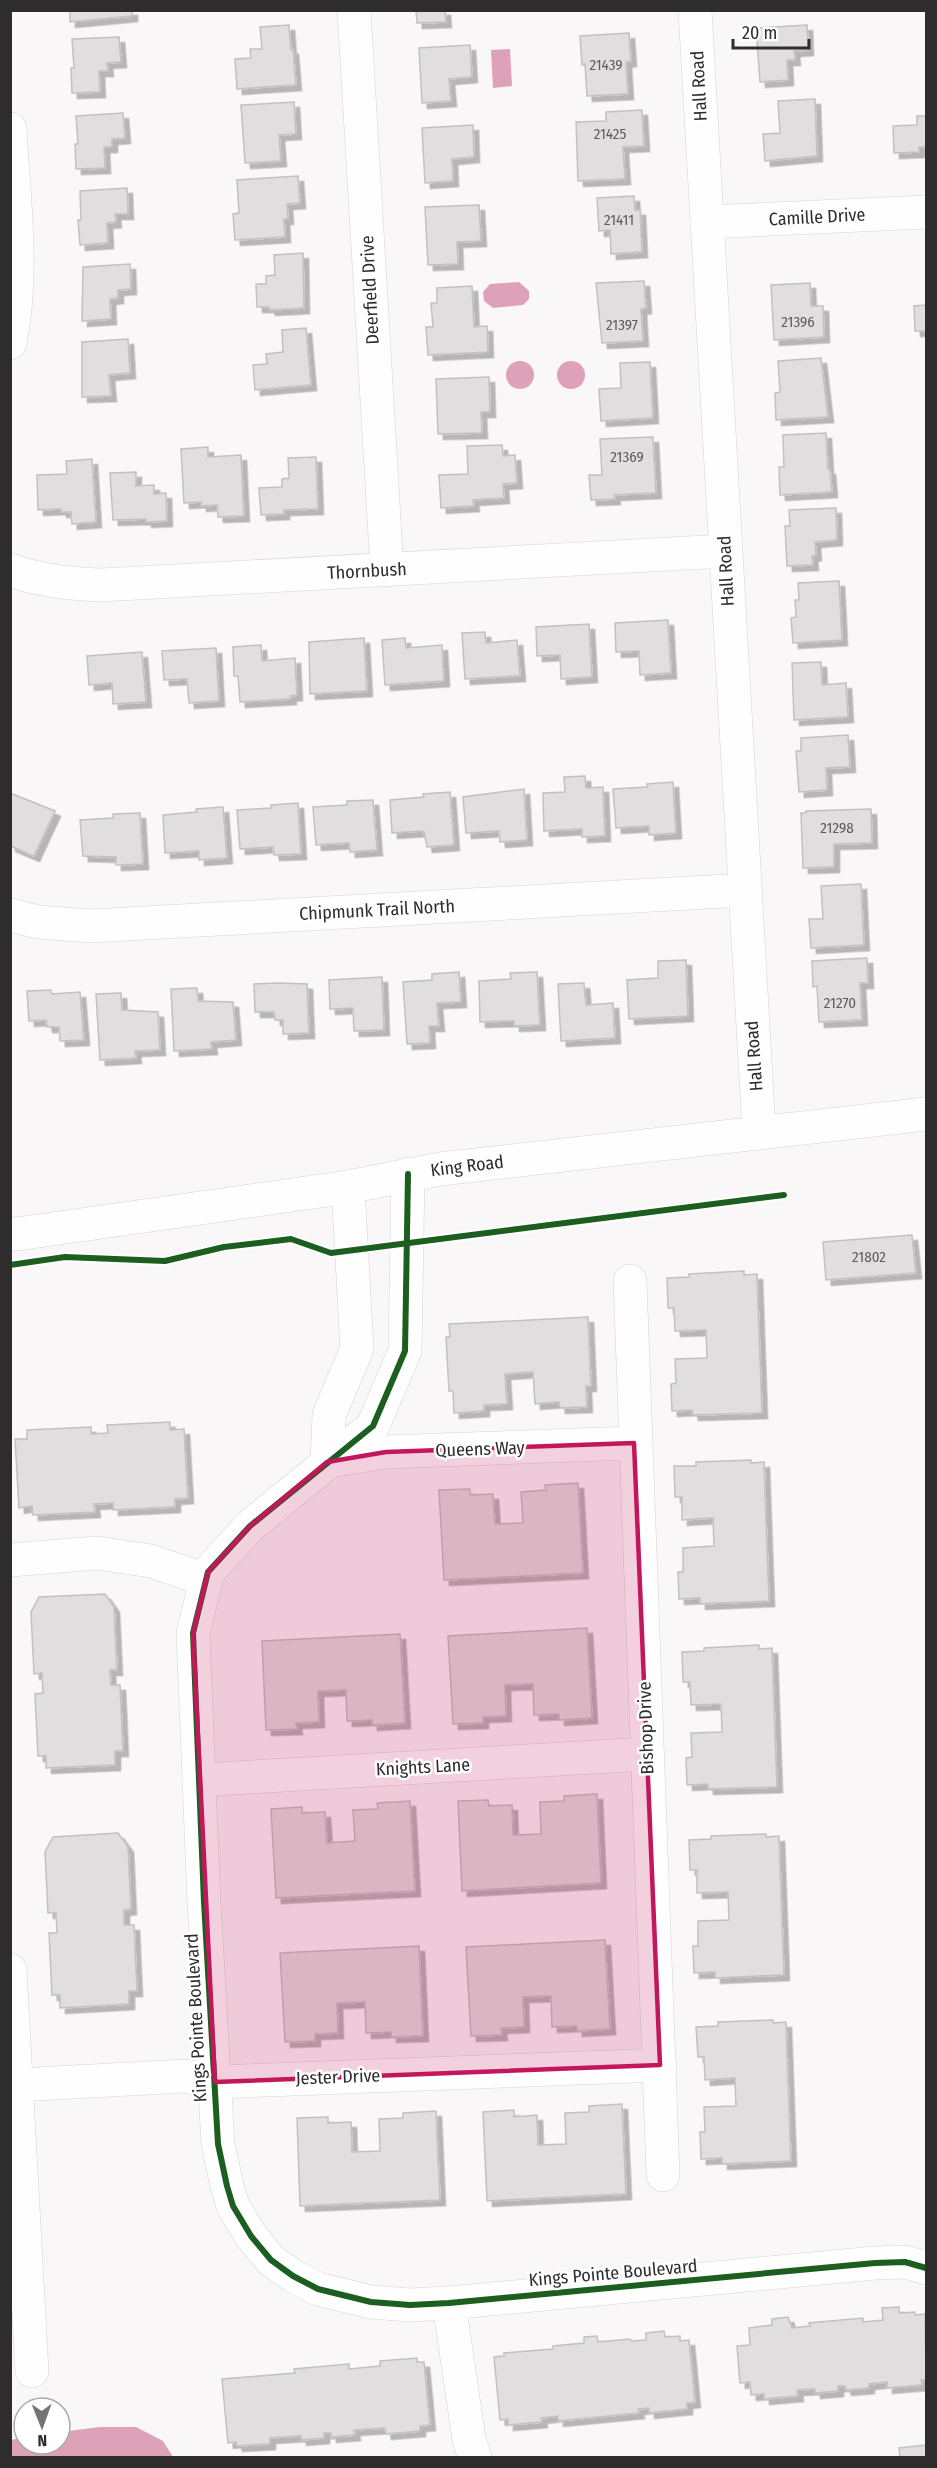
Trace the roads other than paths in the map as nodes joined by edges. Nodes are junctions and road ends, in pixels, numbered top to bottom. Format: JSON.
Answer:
{"nodes":[{"id":1,"x":354,"y":10,"type":"edge"},
{"id":2,"x":695,"y":10,"type":"edge"},
{"id":3,"x":10,"y":129,"type":"edge"},
{"id":4,"x":927,"y":212,"type":"edge"},
{"id":5,"x":707,"y":222,"type":"junction"},
{"id":6,"x":10,"y":343,"type":"edge"},
{"id":7,"x":724,"y":551,"type":"junction"},
{"id":8,"x":10,"y":570,"type":"edge"},
{"id":9,"x":387,"y":570,"type":"junction"},
{"id":10,"x":744,"y":890,"type":"junction"},
{"id":11,"x":10,"y":915,"type":"edge"},
{"id":12,"x":927,"y":1113,"type":"edge"},
{"id":13,"x":759,"y":1131,"type":"junction"},
{"id":14,"x":408,"y":1174,"type":"junction"},
{"id":15,"x":348,"y":1187,"type":"junction"},
{"id":16,"x":10,"y":1235,"type":"edge"},
{"id":17,"x":630,"y":1281,"type":"dead end"},
{"id":18,"x":634,"y":1443,"type":"junction"},
{"id":19,"x":327,"y":1462,"type":"junction"},
{"id":20,"x":10,"y":1560,"type":"edge"},
{"id":21,"x":206,"y":1581,"type":"junction"},
{"id":22,"x":647,"y":1754,"type":"junction"},
{"id":23,"x":200,"y":1780,"type":"junction"},
{"id":24,"x":10,"y":1970,"type":"edge"},
{"id":25,"x":660,"y":2065,"type":"junction"},
{"id":26,"x":215,"y":2082,"type":"junction"},
{"id":27,"x":17,"y":2085,"type":"junction"},
{"id":28,"x":663,"y":2175,"type":"dead end"},
{"id":29,"x":18,"y":2258,"type":"edge"},
{"id":30,"x":927,"y":2268,"type":"edge"},
{"id":31,"x":449,"y":2303,"type":"junction"},
{"id":32,"x":32,"y":2371,"type":"dead end"},
{"id":33,"x":475,"y":2457,"type":"edge"}],
"edges":[{"from":1,"to":9,"type":"street","name":"Deerfield Drive"},
{"from":2,"to":5,"type":"street","name":"Hall Road"},
{"from":3,"to":6,"type":"street"},
{"from":4,"to":5,"type":"street","name":"Camille Drive"},
{"from":5,"to":7,"type":"street","name":"Hall Road"},
{"from":7,"to":9,"type":"street","name":"Thornbush"},
{"from":7,"to":10,"type":"street","name":"Hall Road"},
{"from":8,"to":9,"type":"street","name":"Thornbush"},
{"from":10,"to":11,"type":"street","name":"Chipmunk Trail North"},
{"from":10,"to":13,"type":"street","name":"Hall Road"},
{"from":12,"to":13,"type":"street","name":"King Road"},
{"from":13,"to":14,"type":"street","name":"King Road"},
{"from":14,"to":15,"type":"street","name":"King Road"},
{"from":14,"to":19,"type":"street","name":"Kings Pointe Boulevard"},
{"from":15,"to":16,"type":"street","name":"King Road"},
{"from":15,"to":19,"type":"street"},
{"from":17,"to":18,"type":"street","name":"Bishop Drive"},
{"from":18,"to":19,"type":"street","name":"Queens Way"},
{"from":18,"to":22,"type":"street","name":"Bishop Drive"},
{"from":19,"to":21,"type":"street","name":"Kings Pointe Boulevard"},
{"from":20,"to":21,"type":"street"},
{"from":21,"to":23,"type":"street","name":"Kings Pointe Boulevard"},
{"from":22,"to":23,"type":"street","name":"Knights Lane"},
{"from":22,"to":25,"type":"street","name":"Bishop Drive"},
{"from":23,"to":26,"type":"street","name":"Kings Pointe Boulevard"},
{"from":24,"to":27,"type":"street"},
{"from":25,"to":26,"type":"street","name":"Jester Drive"},
{"from":25,"to":28,"type":"street","name":"Bishop Drive"},
{"from":26,"to":27,"type":"street","name":"Jester Drive"},
{"from":26,"to":31,"type":"street","name":"Kings Pointe Boulevard"},
{"from":27,"to":29,"type":"street"},
{"from":29,"to":32,"type":"street"},
{"from":30,"to":31,"type":"street","name":"Kings Pointe Boulevard"},
{"from":31,"to":33,"type":"street"}]}
